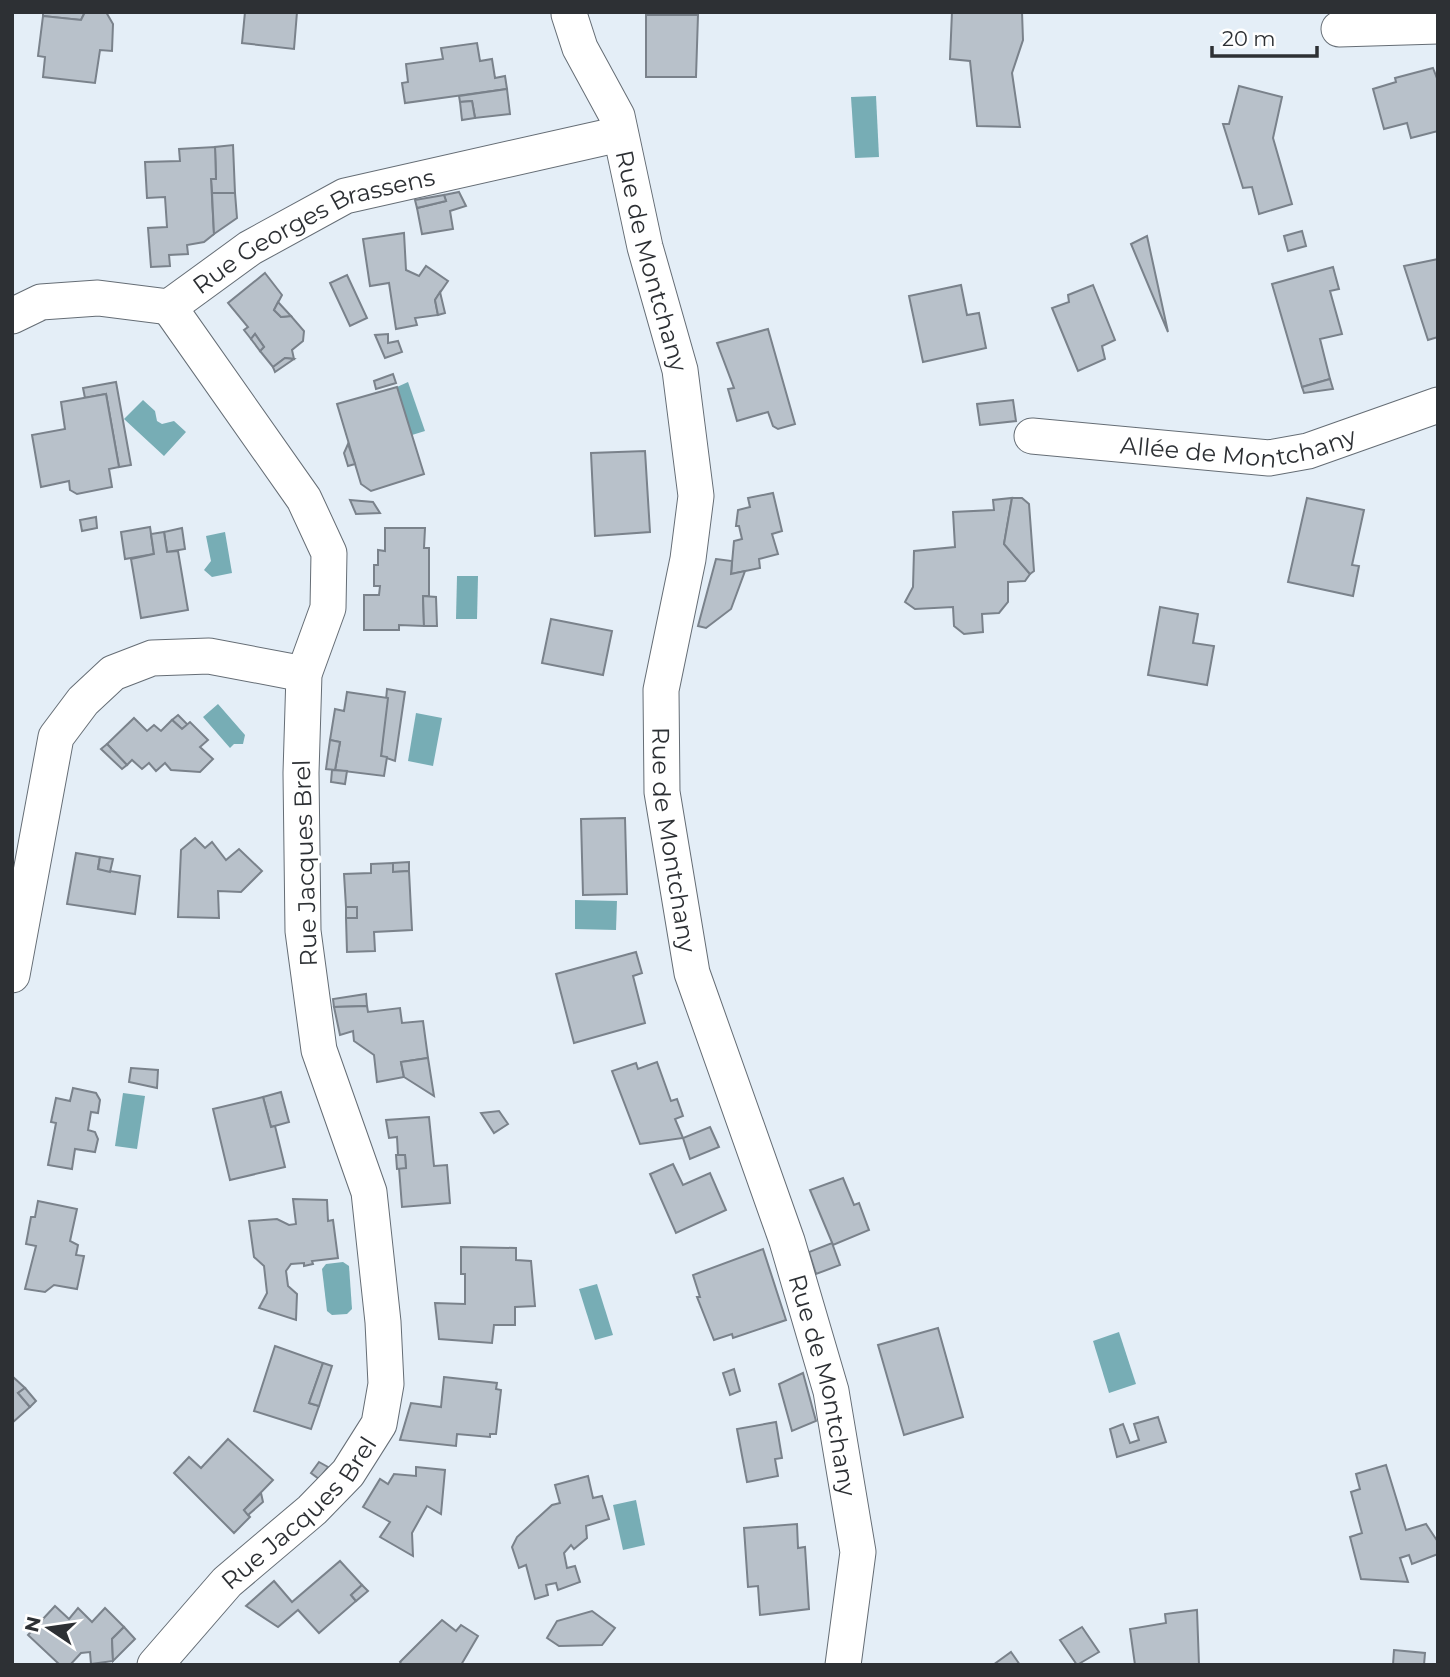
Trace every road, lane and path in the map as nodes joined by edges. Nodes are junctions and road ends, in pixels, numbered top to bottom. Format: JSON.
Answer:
{"nodes":[{"id":1,"x":568,"y":13,"type":"edge"},
{"id":2,"x":1438,"y":26,"type":"edge"},
{"id":3,"x":1339,"y":29,"type":"dead end"},
{"id":4,"x":621,"y":134,"type":"junction"},
{"id":5,"x":169,"y":307,"type":"junction"},
{"id":6,"x":12,"y":316,"type":"edge"},
{"id":7,"x":1438,"y":405,"type":"edge"},
{"id":8,"x":1032,"y":436,"type":"dead end"},
{"id":9,"x":304,"y":674,"type":"junction"},
{"id":10,"x":12,"y":975,"type":"edge"},
{"id":11,"x":155,"y":1665,"type":"edge"},
{"id":12,"x":844,"y":1665,"type":"edge"}],
"edges":[{"from":1,"to":4,"type":"street","name":"Rue de Montchany"},
{"from":2,"to":3,"type":"street"},
{"from":4,"to":5,"type":"street","name":"Rue Georges Brassens"},
{"from":4,"to":12,"type":"street","name":"Rue de Montchany"},
{"from":5,"to":6,"type":"street","name":"Rue Georges Brassens"},
{"from":5,"to":9,"type":"street","name":"Rue Jacques Brel"},
{"from":7,"to":8,"type":"street","name":"Allée de Montchany"},
{"from":9,"to":10,"type":"street"},
{"from":9,"to":11,"type":"street","name":"Rue Jacques Brel"}]}
